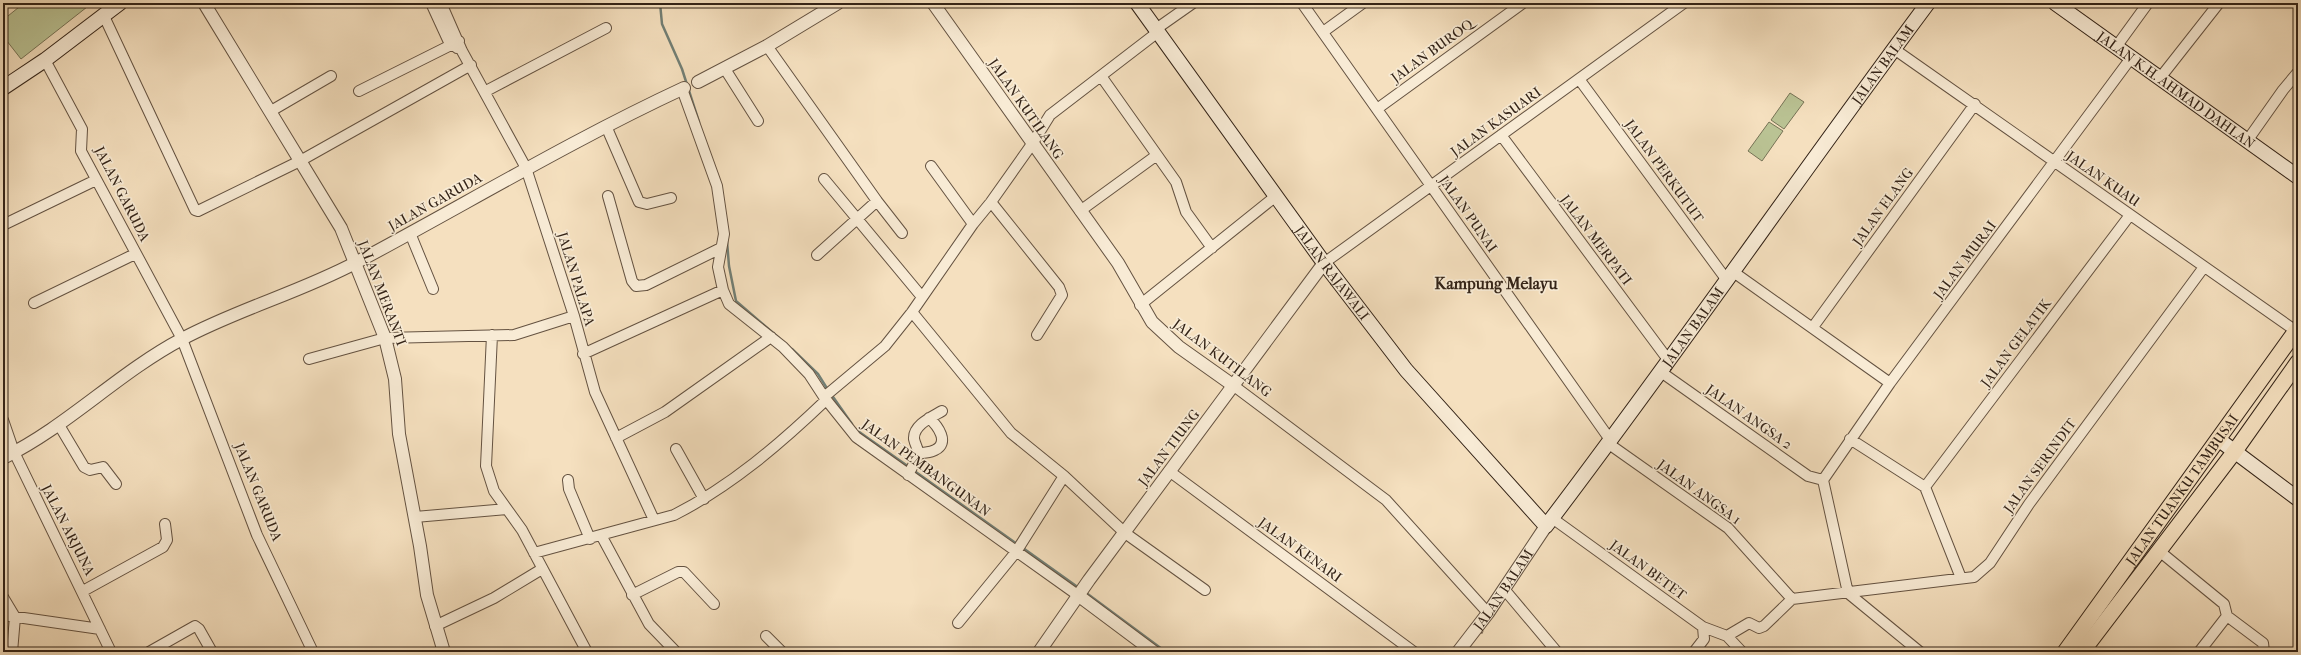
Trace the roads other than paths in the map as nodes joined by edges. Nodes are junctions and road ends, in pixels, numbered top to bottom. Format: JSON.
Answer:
{"nodes":[{"id":1,"x":120,"y":3,"type":"edge"},
{"id":2,"x":204,"y":3,"type":"edge"},
{"id":3,"x":431,"y":3,"type":"edge"},
{"id":4,"x":441,"y":3,"type":"edge"},
{"id":5,"x":838,"y":3,"type":"edge"},
{"id":6,"x":933,"y":3,"type":"edge"},
{"id":7,"x":1138,"y":3,"type":"edge"},
{"id":8,"x":1193,"y":3,"type":"edge"},
{"id":9,"x":1302,"y":3,"type":"edge"},
{"id":10,"x":1363,"y":3,"type":"edge"},
{"id":11,"x":1523,"y":3,"type":"edge"},
{"id":12,"x":1684,"y":3,"type":"edge"},
{"id":13,"x":1928,"y":3,"type":"edge"},
{"id":14,"x":2148,"y":3,"type":"edge"},
{"id":15,"x":2219,"y":3,"type":"edge"},
{"id":16,"x":2062,"y":5,"type":"edge"},
{"id":17,"x":103,"y":14,"type":"junction"},
{"id":18,"x":606,"y":28,"type":"dead end"},
{"id":19,"x":1157,"y":30,"type":"junction"},
{"id":20,"x":1323,"y":32,"type":"junction"},
{"id":21,"x":457,"y":45,"type":"junction"},
{"id":22,"x":767,"y":46,"type":"junction"},
{"id":23,"x":2116,"y":47,"type":"junction"},
{"id":24,"x":1894,"y":49,"type":"junction"},
{"id":25,"x":2131,"y":58,"type":"junction"},
{"id":26,"x":45,"y":60,"type":"junction"},
{"id":27,"x":471,"y":65,"type":"junction"},
{"id":28,"x":725,"y":68,"type":"junction"},
{"id":29,"x":2298,"y":72,"type":"edge"},
{"id":30,"x":331,"y":76,"type":"dead end"},
{"id":31,"x":1101,"y":76,"type":"junction"},
{"id":32,"x":2160,"y":78,"type":"junction"},
{"id":33,"x":1579,"y":79,"type":"junction"},
{"id":34,"x":698,"y":82,"type":"joint"},
{"id":35,"x":4,"y":86,"type":"edge"},
{"id":36,"x":683,"y":89,"type":"junction"},
{"id":37,"x":359,"y":91,"type":"dead end"},
{"id":38,"x":486,"y":92,"type":"junction"},
{"id":39,"x":1975,"y":104,"type":"junction"},
{"id":40,"x":1377,"y":108,"type":"junction"},
{"id":41,"x":271,"y":111,"type":"junction"},
{"id":42,"x":758,"y":121,"type":"dead end"},
{"id":43,"x":606,"y":126,"type":"junction"},
{"id":44,"x":1501,"y":135,"type":"junction"},
{"id":45,"x":2248,"y":141,"type":"junction"},
{"id":46,"x":1032,"y":144,"type":"junction"},
{"id":47,"x":1157,"y":155,"type":"junction"},
{"id":48,"x":300,"y":162,"type":"junction"},
{"id":49,"x":2054,"y":162,"type":"junction"},
{"id":50,"x":931,"y":166,"type":"dead end"},
{"id":51,"x":526,"y":168,"type":"junction"},
{"id":52,"x":2298,"y":177,"type":"edge"},
{"id":53,"x":824,"y":179,"type":"dead end"},
{"id":54,"x":96,"y":180,"type":"junction"},
{"id":55,"x":1432,"y":186,"type":"junction"},
{"id":56,"x":608,"y":196,"type":"dead end"},
{"id":57,"x":1276,"y":196,"type":"junction"},
{"id":58,"x":671,"y":198,"type":"dead end"},
{"id":59,"x":877,"y":201,"type":"junction"},
{"id":60,"x":991,"y":202,"type":"junction"},
{"id":61,"x":1080,"y":211,"type":"junction"},
{"id":62,"x":2130,"y":215,"type":"junction"},
{"id":63,"x":857,"y":219,"type":"junction"},
{"id":64,"x":972,"y":224,"type":"junction"},
{"id":65,"x":3,"y":225,"type":"edge"},
{"id":66,"x":410,"y":233,"type":"junction"},
{"id":67,"x":902,"y":233,"type":"dead end"},
{"id":68,"x":721,"y":248,"type":"junction"},
{"id":69,"x":1212,"y":248,"type":"junction"},
{"id":70,"x":135,"y":254,"type":"junction"},
{"id":71,"x":818,"y":255,"type":"dead end"},
{"id":72,"x":355,"y":263,"type":"junction"},
{"id":73,"x":1324,"y":263,"type":"junction"},
{"id":74,"x":2204,"y":267,"type":"junction"},
{"id":75,"x":1729,"y":275,"type":"junction"},
{"id":76,"x":433,"y":289,"type":"dead end"},
{"id":77,"x":723,"y":290,"type":"junction"},
{"id":78,"x":922,"y":297,"type":"junction"},
{"id":79,"x":34,"y":303,"type":"dead end"},
{"id":80,"x":1140,"y":305,"type":"junction"},
{"id":81,"x":912,"y":312,"type":"junction"},
{"id":82,"x":574,"y":316,"type":"junction"},
{"id":83,"x":1813,"y":327,"type":"junction"},
{"id":84,"x":2297,"y":329,"type":"edge"},
{"id":85,"x":492,"y":335,"type":"junction"},
{"id":86,"x":1037,"y":335,"type":"dead end"},
{"id":87,"x":771,"y":337,"type":"junction"},
{"id":88,"x":385,"y":338,"type":"junction"},
{"id":89,"x":182,"y":339,"type":"junction"},
{"id":90,"x":583,"y":354,"type":"junction"},
{"id":91,"x":309,"y":359,"type":"dead end"},
{"id":92,"x":2298,"y":362,"type":"edge"},
{"id":93,"x":1665,"y":367,"type":"junction"},
{"id":94,"x":1890,"y":384,"type":"junction"},
{"id":95,"x":1234,"y":386,"type":"junction"},
{"id":96,"x":826,"y":397,"type":"junction"},
{"id":97,"x":942,"y":411,"type":"dead end"},
{"id":98,"x":930,"y":418,"type":"junction"},
{"id":99,"x":3,"y":420,"type":"edge"},
{"id":100,"x":60,"y":425,"type":"junction"},
{"id":101,"x":616,"y":438,"type":"junction"},
{"id":102,"x":1850,"y":439,"type":"junction"},
{"id":103,"x":2218,"y":439,"type":"junction"},
{"id":104,"x":1610,"y":442,"type":"junction"},
{"id":105,"x":676,"y":449,"type":"dead end"},
{"id":106,"x":2235,"y":451,"type":"junction"},
{"id":107,"x":8,"y":455,"type":"edge"},
{"id":108,"x":917,"y":458,"type":"junction"},
{"id":109,"x":1169,"y":471,"type":"junction"},
{"id":110,"x":910,"y":473,"type":"junction"},
{"id":111,"x":1064,"y":476,"type":"junction"},
{"id":112,"x":568,"y":480,"type":"dead end"},
{"id":113,"x":1823,"y":480,"type":"junction"},
{"id":114,"x":116,"y":484,"type":"dead end"},
{"id":115,"x":1925,"y":487,"type":"junction"},
{"id":116,"x":704,"y":499,"type":"junction"},
{"id":117,"x":2298,"y":499,"type":"edge"},
{"id":118,"x":507,"y":509,"type":"junction"},
{"id":119,"x":415,"y":517,"type":"junction"},
{"id":120,"x":654,"y":520,"type":"junction"},
{"id":121,"x":1549,"y":522,"type":"junction"},
{"id":122,"x":165,"y":524,"type":"dead end"},
{"id":123,"x":1125,"y":533,"type":"junction"},
{"id":124,"x":601,"y":535,"type":"junction"},
{"id":125,"x":590,"y":539,"type":"junction"},
{"id":126,"x":1017,"y":549,"type":"junction"},
{"id":127,"x":2158,"y":550,"type":"junction"},
{"id":128,"x":534,"y":554,"type":"junction"},
{"id":129,"x":542,"y":569,"type":"junction"},
{"id":130,"x":1961,"y":578,"type":"junction"},
{"id":131,"x":1504,"y":589,"type":"junction"},
{"id":132,"x":1205,"y":590,"type":"dead end"},
{"id":133,"x":83,"y":591,"type":"junction"},
{"id":134,"x":1848,"y":593,"type":"junction"},
{"id":135,"x":632,"y":595,"type":"junction"},
{"id":136,"x":1080,"y":595,"type":"junction"},
{"id":137,"x":3,"y":597,"type":"edge"},
{"id":138,"x":1792,"y":599,"type":"junction"},
{"id":139,"x":714,"y":604,"type":"dead end"},
{"id":140,"x":1488,"y":612,"type":"junction"},
{"id":141,"x":3,"y":615,"type":"edge"},
{"id":142,"x":2227,"y":616,"type":"junction"},
{"id":143,"x":15,"y":617,"type":"junction"},
{"id":144,"x":958,"y":623,"type":"dead end"},
{"id":145,"x":435,"y":626,"type":"junction"},
{"id":146,"x":1703,"y":627,"type":"junction"},
{"id":147,"x":100,"y":629,"type":"junction"},
{"id":148,"x":766,"y":636,"type":"dead end"},
{"id":149,"x":1727,"y":636,"type":"junction"},
{"id":150,"x":12,"y":652,"type":"edge"},
{"id":151,"x":111,"y":652,"type":"edge"},
{"id":152,"x":149,"y":652,"type":"edge"},
{"id":153,"x":212,"y":652,"type":"edge"},
{"id":154,"x":313,"y":652,"type":"edge"},
{"id":155,"x":444,"y":652,"type":"edge"},
{"id":156,"x":586,"y":652,"type":"edge"},
{"id":157,"x":676,"y":652,"type":"edge"},
{"id":158,"x":782,"y":652,"type":"edge"},
{"id":159,"x":1039,"y":652,"type":"edge"},
{"id":160,"x":1154,"y":652,"type":"edge"},
{"id":161,"x":1414,"y":652,"type":"edge"},
{"id":162,"x":1458,"y":652,"type":"edge"},
{"id":163,"x":1557,"y":652,"type":"edge"},
{"id":164,"x":1694,"y":652,"type":"edge"},
{"id":165,"x":1742,"y":652,"type":"edge"},
{"id":166,"x":1920,"y":652,"type":"edge"},
{"id":167,"x":2065,"y":652,"type":"edge"},
{"id":168,"x":2082,"y":652,"type":"edge"},
{"id":169,"x":2199,"y":652,"type":"edge"},
{"id":170,"x":2264,"y":652,"type":"edge"}],
"edges":[{"from":1,"to":17,"type":"main road"},
{"from":2,"to":41,"type":"street","name":"JALAN MERANTI"},
{"from":3,"to":21,"type":"street","name":"JALAN PALAPA"},
{"from":4,"to":21,"type":"street","name":"JALAN PALAPA"},
{"from":5,"to":22,"type":"street"},
{"from":6,"to":46,"type":"street","name":"JALAN KUTILANG"},
{"from":7,"to":19,"type":"main road","name":"JALAN RAJAWALI"},
{"from":8,"to":19,"type":"street"},
{"from":9,"to":20,"type":"street","name":"JALAN PUNAI"},
{"from":10,"to":20,"type":"street"},
{"from":11,"to":40,"type":"street","name":"JALAN BUROQ"},
{"from":12,"to":33,"type":"street","name":"JALAN KASUARI"},
{"from":13,"to":24,"type":"main road","name":"JALAN BALAM"},
{"from":14,"to":23,"type":"street"},
{"from":15,"to":32,"type":"street"},
{"from":16,"to":23,"type":"main road","name":"JALAN K.H. AHMAD DAHLAN"},
{"from":17,"to":26,"type":"main road"},
{"from":17,"to":48,"type":"street"},
{"from":18,"to":38,"type":"street"},
{"from":19,"to":31,"type":"street"},
{"from":19,"to":57,"type":"main road","name":"JALAN RAJAWALI"},
{"from":20,"to":40,"type":"street","name":"JALAN PUNAI"},
{"from":21,"to":27,"type":"street","name":"JALAN PALAPA"},
{"from":21,"to":37,"type":"street"},
{"from":22,"to":28,"type":"street"},
{"from":22,"to":59,"type":"street"},
{"from":23,"to":25,"type":"main road","name":"JALAN K.H. AHMAD DAHLAN"},
{"from":24,"to":39,"type":"street","name":"JALAN KUAU"},
{"from":24,"to":75,"type":"main road","name":"JALAN BALAM"},
{"from":25,"to":32,"type":"main road","name":"JALAN K.H. AHMAD DAHLAN"},
{"from":25,"to":49,"type":"street","name":"JALAN MURAI"},
{"from":26,"to":35,"type":"main road"},
{"from":26,"to":54,"type":"street","name":"JALAN GARUDA"},
{"from":27,"to":38,"type":"street","name":"JALAN PALAPA"},
{"from":27,"to":48,"type":"street"},
{"from":28,"to":34,"type":"street"},
{"from":28,"to":42,"type":"street"},
{"from":29,"to":45,"type":"street"},
{"from":30,"to":41,"type":"street"},
{"from":31,"to":46,"type":"street"},
{"from":31,"to":47,"type":"street"},
{"from":32,"to":45,"type":"main road","name":"JALAN K.H. AHMAD DAHLAN"},
{"from":33,"to":44,"type":"street","name":"JALAN KASUARI"},
{"from":33,"to":75,"type":"street","name":"JALAN PERKUTUT"},
{"from":34,"to":36,"type":"street","name":"JALAN GARUDA"},
{"from":36,"to":43,"type":"street","name":"JALAN GARUDA"},
{"from":36,"to":68,"type":"street","name":"JALAN PEMBANGUNAN"},
{"from":38,"to":51,"type":"street","name":"JALAN PALAPA"},
{"from":39,"to":49,"type":"street","name":"JALAN KUAU"},
{"from":39,"to":83,"type":"street","name":"JALAN ELANG"},
{"from":40,"to":55,"type":"street","name":"JALAN PUNAI"},
{"from":41,"to":48,"type":"street","name":"JALAN MERANTI"},
{"from":43,"to":51,"type":"street","name":"JALAN GARUDA"},
{"from":43,"to":58,"type":"street"},
{"from":44,"to":55,"type":"street","name":"JALAN KASUARI"},
{"from":44,"to":93,"type":"street","name":"JALAN MERPATI"},
{"from":45,"to":52,"type":"main road","name":"JALAN K.H. AHMAD DAHLAN"},
{"from":46,"to":60,"type":"street"},
{"from":46,"to":61,"type":"street","name":"JALAN KUTILANG"},
{"from":47,"to":61,"type":"street"},
{"from":47,"to":69,"type":"street"},
{"from":48,"to":72,"type":"street","name":"JALAN MERANTI"},
{"from":49,"to":62,"type":"street","name":"JALAN KUAU"},
{"from":49,"to":94,"type":"street","name":"JALAN MURAI"},
{"from":50,"to":64,"type":"street"},
{"from":51,"to":66,"type":"street","name":"JALAN GARUDA"},
{"from":51,"to":82,"type":"street","name":"JALAN PALAPA"},
{"from":53,"to":63,"type":"street"},
{"from":54,"to":65,"type":"street"},
{"from":54,"to":70,"type":"street","name":"JALAN GARUDA"},
{"from":55,"to":73,"type":"street","name":"JALAN KASUARI"},
{"from":55,"to":104,"type":"street","name":"JALAN PUNAI"},
{"from":56,"to":68,"type":"street"},
{"from":57,"to":69,"type":"street"},
{"from":57,"to":73,"type":"main road","name":"JALAN RAJAWALI"},
{"from":59,"to":63,"type":"street"},
{"from":59,"to":67,"type":"street"},
{"from":60,"to":64,"type":"street"},
{"from":60,"to":86,"type":"street"},
{"from":61,"to":80,"type":"street","name":"JALAN KUTILANG"},
{"from":62,"to":74,"type":"street","name":"JALAN KUAU"},
{"from":62,"to":115,"type":"street","name":"JALAN GELATIK"},
{"from":63,"to":71,"type":"street"},
{"from":63,"to":78,"type":"street"},
{"from":64,"to":78,"type":"street"},
{"from":66,"to":72,"type":"street","name":"JALAN GARUDA"},
{"from":66,"to":76,"type":"street"},
{"from":68,"to":77,"type":"street","name":"JALAN PEMBANGUNAN"},
{"from":69,"to":80,"type":"street"},
{"from":70,"to":79,"type":"street"},
{"from":70,"to":89,"type":"street","name":"JALAN GARUDA"},
{"from":72,"to":88,"type":"street","name":"JALAN MERANTI"},
{"from":72,"to":89,"type":"street","name":"JALAN GARUDA"},
{"from":73,"to":95,"type":"street","name":"JALAN TIUNG"},
{"from":73,"to":121,"type":"main road","name":"JALAN RAJAWALI"},
{"from":74,"to":84,"type":"street","name":"JALAN KUAU"},
{"from":74,"to":130,"type":"street","name":"JALAN SERINDIT"},
{"from":75,"to":83,"type":"street","name":"JALAN PERKUTUT"},
{"from":75,"to":93,"type":"main road","name":"JALAN BALAM"},
{"from":77,"to":87,"type":"street","name":"JALAN PEMBANGUNAN"},
{"from":77,"to":90,"type":"street"},
{"from":78,"to":81,"type":"street"},
{"from":80,"to":95,"type":"street","name":"JALAN KUTILANG"},
{"from":81,"to":96,"type":"street"},
{"from":81,"to":111,"type":"street"},
{"from":82,"to":85,"type":"street"},
{"from":82,"to":90,"type":"street","name":"JALAN PALAPA"},
{"from":83,"to":94,"type":"street","name":"JALAN PERKUTUT"},
{"from":84,"to":103,"type":"main road","name":"JALAN TUANKU TAMBUSAI"},
{"from":85,"to":88,"type":"street"},
{"from":85,"to":118,"type":"street"},
{"from":87,"to":96,"type":"street","name":"JALAN PEMBANGUNAN"},
{"from":87,"to":101,"type":"street"},
{"from":88,"to":91,"type":"street"},
{"from":88,"to":119,"type":"street","name":"JALAN MERANTI"},
{"from":89,"to":100,"type":"street","name":"JALAN GARUDA"},
{"from":89,"to":154,"type":"street","name":"JALAN GARUDA"},
{"from":90,"to":101,"type":"street","name":"JALAN PALAPA"},
{"from":92,"to":106,"type":"main road","name":"JALAN TUANKU TAMBUSAI"},
{"from":93,"to":104,"type":"main road","name":"JALAN BALAM"},
{"from":93,"to":113,"type":"street","name":"JALAN ANGSA 2"},
{"from":94,"to":102,"type":"street","name":"JALAN MURAI"},
{"from":95,"to":109,"type":"street","name":"JALAN TIUNG"},
{"from":95,"to":140,"type":"street","name":"JALAN KUTILANG"},
{"from":96,"to":110,"type":"street","name":"JALAN PEMBANGUNAN"},
{"from":96,"to":116,"type":"street"},
{"from":97,"to":98,"type":"street"},
{"from":98,"to":108,"type":"street"},
{"from":98,"to":108,"type":"street"},
{"from":99,"to":107,"type":"street","name":"JALAN ARJUNA"},
{"from":100,"to":107,"type":"street","name":"JALAN GARUDA"},
{"from":100,"to":114,"type":"street"},
{"from":101,"to":120,"type":"street","name":"JALAN PALAPA"},
{"from":102,"to":113,"type":"street","name":"JALAN MURAI"},
{"from":102,"to":115,"type":"street"},
{"from":103,"to":106,"type":"main road"},
{"from":103,"to":167,"type":"main road","name":"JALAN TUANKU TAMBUSAI"},
{"from":104,"to":121,"type":"main road","name":"JALAN BALAM"},
{"from":104,"to":138,"type":"street","name":"JALAN ANGSA 1"},
{"from":105,"to":116,"type":"street"},
{"from":106,"to":117,"type":"main road"},
{"from":106,"to":127,"type":"main road","name":"JALAN TUANKU TAMBUSAI"},
{"from":107,"to":133,"type":"street","name":"JALAN ARJUNA"},
{"from":108,"to":110,"type":"street"},
{"from":109,"to":123,"type":"street","name":"JALAN TIUNG"},
{"from":109,"to":161,"type":"street","name":"JALAN KENARI"},
{"from":110,"to":126,"type":"street","name":"JALAN PEMBANGUNAN"},
{"from":111,"to":123,"type":"street"},
{"from":111,"to":126,"type":"street"},
{"from":112,"to":125,"type":"street"},
{"from":113,"to":134,"type":"street"},
{"from":115,"to":130,"type":"street"},
{"from":116,"to":120,"type":"street"},
{"from":118,"to":119,"type":"street"},
{"from":118,"to":128,"type":"street"},
{"from":119,"to":145,"type":"street","name":"JALAN MERANTI"},
{"from":120,"to":124,"type":"street"},
{"from":121,"to":131,"type":"street","name":"JALAN BALAM"},
{"from":121,"to":146,"type":"street","name":"JALAN BETET"},
{"from":122,"to":133,"type":"street"},
{"from":123,"to":132,"type":"street"},
{"from":123,"to":136,"type":"street","name":"JALAN TIUNG"},
{"from":124,"to":125,"type":"street"},
{"from":124,"to":135,"type":"street"},
{"from":125,"to":128,"type":"street"},
{"from":126,"to":136,"type":"street","name":"JALAN PEMBANGUNAN"},
{"from":126,"to":144,"type":"street"},
{"from":127,"to":142,"type":"street"},
{"from":127,"to":168,"type":"main road","name":"JALAN TUANKU TAMBUSAI"},
{"from":128,"to":129,"type":"street"},
{"from":129,"to":145,"type":"street"},
{"from":129,"to":156,"type":"street"},
{"from":130,"to":134,"type":"street","name":"JALAN SERINDIT"},
{"from":131,"to":140,"type":"street","name":"JALAN BALAM"},
{"from":131,"to":163,"type":"street"},
{"from":133,"to":147,"type":"street","name":"JALAN ARJUNA"},
{"from":134,"to":138,"type":"street"},
{"from":134,"to":166,"type":"street"},
{"from":135,"to":139,"type":"street"},
{"from":135,"to":157,"type":"street"},
{"from":136,"to":159,"type":"street","name":"JALAN TIUNG"},
{"from":136,"to":160,"type":"street","name":"JALAN PEMBANGUNAN"},
{"from":137,"to":143,"type":"street"},
{"from":138,"to":149,"type":"street"},
{"from":140,"to":162,"type":"street","name":"JALAN BALAM"},
{"from":141,"to":143,"type":"street"},
{"from":142,"to":169,"type":"street"},
{"from":142,"to":170,"type":"street"},
{"from":143,"to":147,"type":"street"},
{"from":143,"to":150,"type":"street"},
{"from":145,"to":155,"type":"street","name":"JALAN MERANTI"},
{"from":146,"to":149,"type":"street","name":"JALAN BETET"},
{"from":146,"to":164,"type":"street"},
{"from":147,"to":151,"type":"street","name":"JALAN ARJUNA"},
{"from":148,"to":158,"type":"street"},
{"from":149,"to":165,"type":"street"},
{"from":152,"to":153,"type":"street"}]}
